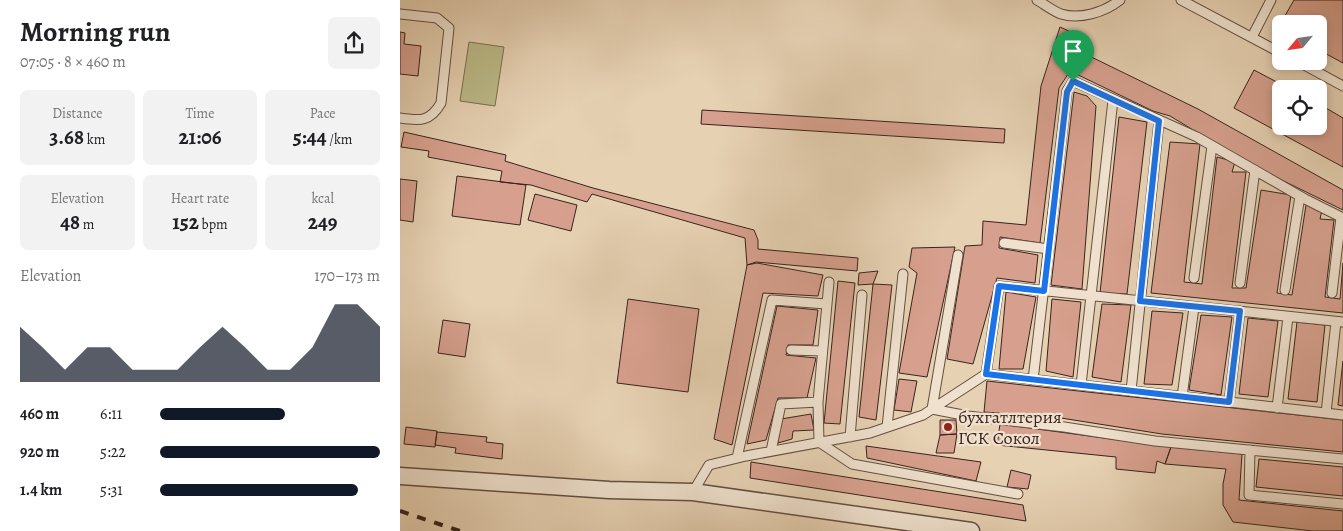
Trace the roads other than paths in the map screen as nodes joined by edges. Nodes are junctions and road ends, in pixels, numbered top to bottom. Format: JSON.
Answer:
{"nodes":[{"id":1,"x":1037,"y":0,"type":"edge"},
{"id":2,"x":1120,"y":0,"type":"edge"},
{"id":3,"x":1181,"y":0,"type":"edge"},
{"id":4,"x":1271,"y":0,"type":"edge"},
{"id":5,"x":400,"y":14,"type":"edge"},
{"id":6,"x":1252,"y":37,"type":"junction"},
{"id":7,"x":1272,"y":48,"type":"edge"},
{"id":8,"x":1314,"y":70,"type":"edge"},
{"id":9,"x":1343,"y":86,"type":"edge"},
{"id":10,"x":1113,"y":100,"type":"junction"},
{"id":11,"x":400,"y":118,"type":"edge"},
{"id":12,"x":1159,"y":121,"type":"junction"},
{"id":13,"x":1212,"y":146,"type":"junction"},
{"id":14,"x":1255,"y":170,"type":"junction"},
{"id":15,"x":1300,"y":196,"type":"junction"},
{"id":16,"x":1342,"y":217,"type":"edge"},
{"id":17,"x":1004,"y":243,"type":"dead end"},
{"id":18,"x":1049,"y":249,"type":"junction"},
{"id":19,"x":958,"y":255,"type":"dead end"},
{"id":20,"x":903,"y":274,"type":"dead end"},
{"id":21,"x":1194,"y":278,"type":"dead end"},
{"id":22,"x":829,"y":282,"type":"dead end"},
{"id":23,"x":1240,"y":283,"type":"dead end"},
{"id":24,"x":1285,"y":290,"type":"dead end"},
{"id":25,"x":1044,"y":291,"type":"junction"},
{"id":26,"x":1332,"y":293,"type":"dead end"},
{"id":27,"x":862,"y":295,"type":"dead end"},
{"id":28,"x":1092,"y":296,"type":"junction"},
{"id":29,"x":1140,"y":301,"type":"junction"},
{"id":30,"x":827,"y":304,"type":"junction"},
{"id":31,"x":1194,"y":307,"type":"junction"},
{"id":32,"x":1240,"y":311,"type":"junction"},
{"id":33,"x":1288,"y":316,"type":"junction"},
{"id":34,"x":1340,"y":322,"type":"edge"},
{"id":35,"x":791,"y":350,"type":"dead end"},
{"id":36,"x":822,"y":351,"type":"junction"},
{"id":37,"x":986,"y":374,"type":"junction"},
{"id":38,"x":1033,"y":380,"type":"junction"},
{"id":39,"x":1081,"y":385,"type":"junction"},
{"id":40,"x":1130,"y":391,"type":"junction"},
{"id":41,"x":1182,"y":397,"type":"junction"},
{"id":42,"x":818,"y":402,"type":"junction"},
{"id":43,"x":1229,"y":402,"type":"junction"},
{"id":44,"x":1277,"y":408,"type":"junction"},
{"id":45,"x":932,"y":409,"type":"junction"},
{"id":46,"x":1326,"y":413,"type":"junction"},
{"id":47,"x":1343,"y":415,"type":"edge"},
{"id":48,"x":887,"y":427,"type":"junction"},
{"id":49,"x":850,"y":437,"type":"junction"},
{"id":50,"x":820,"y":442,"type":"junction"},
{"id":51,"x":1250,"y":450,"type":"junction"},
{"id":52,"x":772,"y":451,"type":"junction"},
{"id":53,"x":737,"y":458,"type":"junction"},
{"id":54,"x":1343,"y":459,"type":"edge"},
{"id":55,"x":400,"y":476,"type":"edge"},
{"id":56,"x":693,"y":492,"type":"junction"},
{"id":57,"x":1018,"y":494,"type":"dead end"},
{"id":58,"x":1343,"y":504,"type":"edge"},
{"id":59,"x":971,"y":531,"type":"edge"}],
"edges":[{"from":1,"to":2,"type":"lane"},
{"from":3,"to":6,"type":"lane"},
{"from":4,"to":6,"type":"lane"},
{"from":5,"to":11,"type":"lane"},
{"from":6,"to":7,"type":"lane"},
{"from":8,"to":9,"type":"lane"},
{"from":10,"to":12,"type":"lane"},
{"from":10,"to":18,"type":"lane"},
{"from":10,"to":28,"type":"lane"},
{"from":12,"to":13,"type":"lane"},
{"from":12,"to":29,"type":"lane"},
{"from":13,"to":14,"type":"lane"},
{"from":13,"to":21,"type":"lane"},
{"from":14,"to":15,"type":"lane"},
{"from":14,"to":23,"type":"lane"},
{"from":15,"to":16,"type":"lane"},
{"from":15,"to":24,"type":"lane"},
{"from":16,"to":26,"type":"lane"},
{"from":17,"to":18,"type":"lane"},
{"from":18,"to":25,"type":"lane"},
{"from":19,"to":45,"type":"lane"},
{"from":20,"to":48,"type":"lane"},
{"from":22,"to":30,"type":"lane"},
{"from":25,"to":28,"type":"lane"},
{"from":25,"to":37,"type":"lane"},
{"from":25,"to":38,"type":"lane"},
{"from":27,"to":49,"type":"lane"},
{"from":28,"to":29,"type":"lane"},
{"from":28,"to":39,"type":"lane"},
{"from":29,"to":31,"type":"lane"},
{"from":29,"to":40,"type":"lane"},
{"from":30,"to":36,"type":"lane"},
{"from":30,"to":53,"type":"lane"},
{"from":31,"to":32,"type":"lane"},
{"from":31,"to":41,"type":"lane"},
{"from":32,"to":33,"type":"lane"},
{"from":32,"to":43,"type":"lane"},
{"from":33,"to":34,"type":"lane"},
{"from":33,"to":44,"type":"lane"},
{"from":34,"to":46,"type":"lane"},
{"from":35,"to":36,"type":"lane"},
{"from":36,"to":42,"type":"lane"},
{"from":37,"to":38,"type":"lane"},
{"from":37,"to":45,"type":"lane"},
{"from":38,"to":39,"type":"lane"},
{"from":39,"to":40,"type":"lane"},
{"from":40,"to":41,"type":"lane"},
{"from":41,"to":43,"type":"lane"},
{"from":42,"to":50,"type":"lane"},
{"from":42,"to":52,"type":"lane"},
{"from":43,"to":44,"type":"lane"},
{"from":44,"to":46,"type":"lane"},
{"from":45,"to":48,"type":"lane"},
{"from":45,"to":51,"type":"lane"},
{"from":46,"to":47,"type":"lane"},
{"from":48,"to":49,"type":"lane"},
{"from":49,"to":50,"type":"lane"},
{"from":50,"to":52,"type":"lane"},
{"from":50,"to":57,"type":"lane"},
{"from":51,"to":54,"type":"lane"},
{"from":51,"to":58,"type":"lane"},
{"from":52,"to":53,"type":"lane"},
{"from":53,"to":56,"type":"lane"},
{"from":55,"to":56,"type":"street"},
{"from":56,"to":59,"type":"street"}]}
